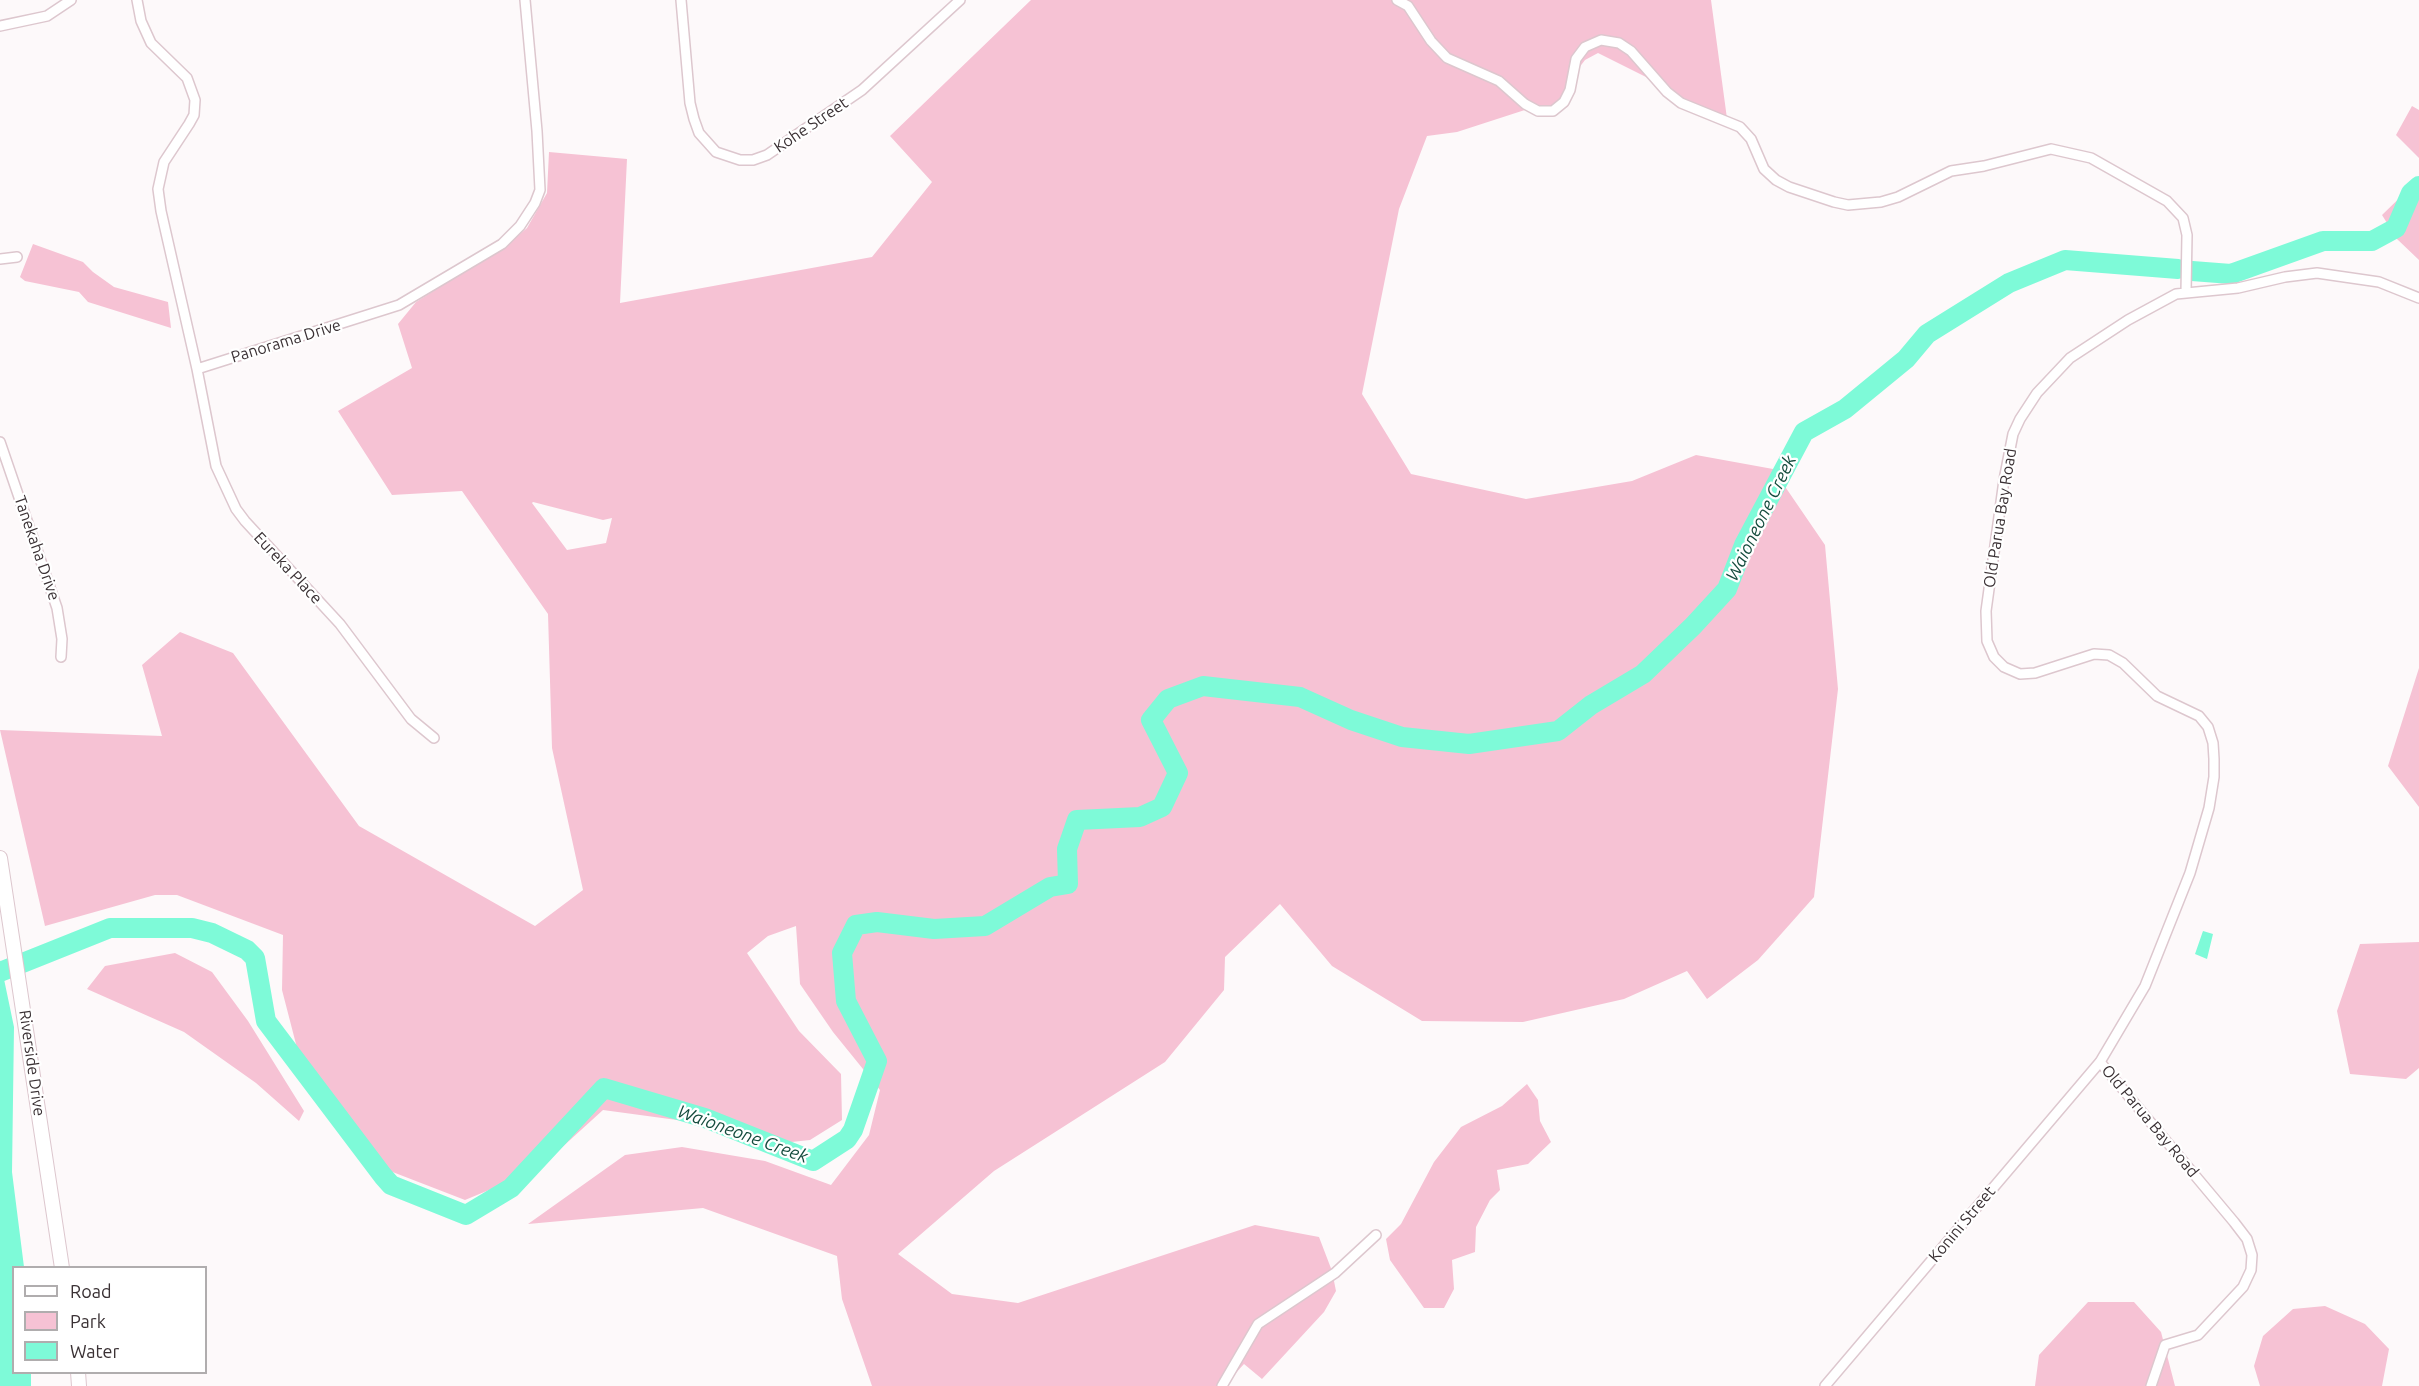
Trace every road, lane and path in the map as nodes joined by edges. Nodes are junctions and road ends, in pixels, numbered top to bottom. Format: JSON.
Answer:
{"nodes":[{"id":1,"x":71,"y":0,"type":"edge"},
{"id":2,"x":137,"y":0,"type":"edge"},
{"id":3,"x":525,"y":0,"type":"edge"},
{"id":4,"x":681,"y":0,"type":"edge"},
{"id":5,"x":960,"y":0,"type":"edge"},
{"id":6,"x":1397,"y":0,"type":"edge"},
{"id":7,"x":0,"y":26,"type":"edge"},
{"id":8,"x":17,"y":256,"type":"dead end"},
{"id":9,"x":0,"y":259,"type":"edge"},
{"id":10,"x":2186,"y":292,"type":"junction"},
{"id":11,"x":2419,"y":298,"type":"edge"},
{"id":12,"x":197,"y":369,"type":"junction"},
{"id":13,"x":0,"y":442,"type":"edge"},
{"id":14,"x":61,"y":657,"type":"dead end"},
{"id":15,"x":434,"y":738,"type":"dead end"},
{"id":16,"x":0,"y":858,"type":"edge"},
{"id":17,"x":2100,"y":1062,"type":"junction"},
{"id":18,"x":1376,"y":1235,"type":"dead end"},
{"id":19,"x":62,"y":1266,"type":"edge"},
{"id":20,"x":1222,"y":1386,"type":"edge"},
{"id":21,"x":1825,"y":1386,"type":"edge"},
{"id":22,"x":2151,"y":1386,"type":"edge"}],
"edges":[{"from":1,"to":7,"type":"street"},
{"from":2,"to":12,"type":"street"},
{"from":3,"to":12,"type":"street","name":"Panorama Drive"},
{"from":4,"to":5,"type":"street","name":"Kohe Street"},
{"from":6,"to":10,"type":"street"},
{"from":8,"to":9,"type":"street"},
{"from":10,"to":11,"type":"street","name":"Old Parua Bay Road"},
{"from":10,"to":17,"type":"street","name":"Old Parua Bay Road"},
{"from":12,"to":15,"type":"street","name":"Eureka Place"},
{"from":13,"to":14,"type":"street","name":"Tanekaha Drive"},
{"from":16,"to":19,"type":"main road","name":"Riverside Drive"},
{"from":17,"to":21,"type":"street","name":"Konini Street"},
{"from":17,"to":22,"type":"street","name":"Old Parua Bay Road"},
{"from":18,"to":20,"type":"street"}]}
